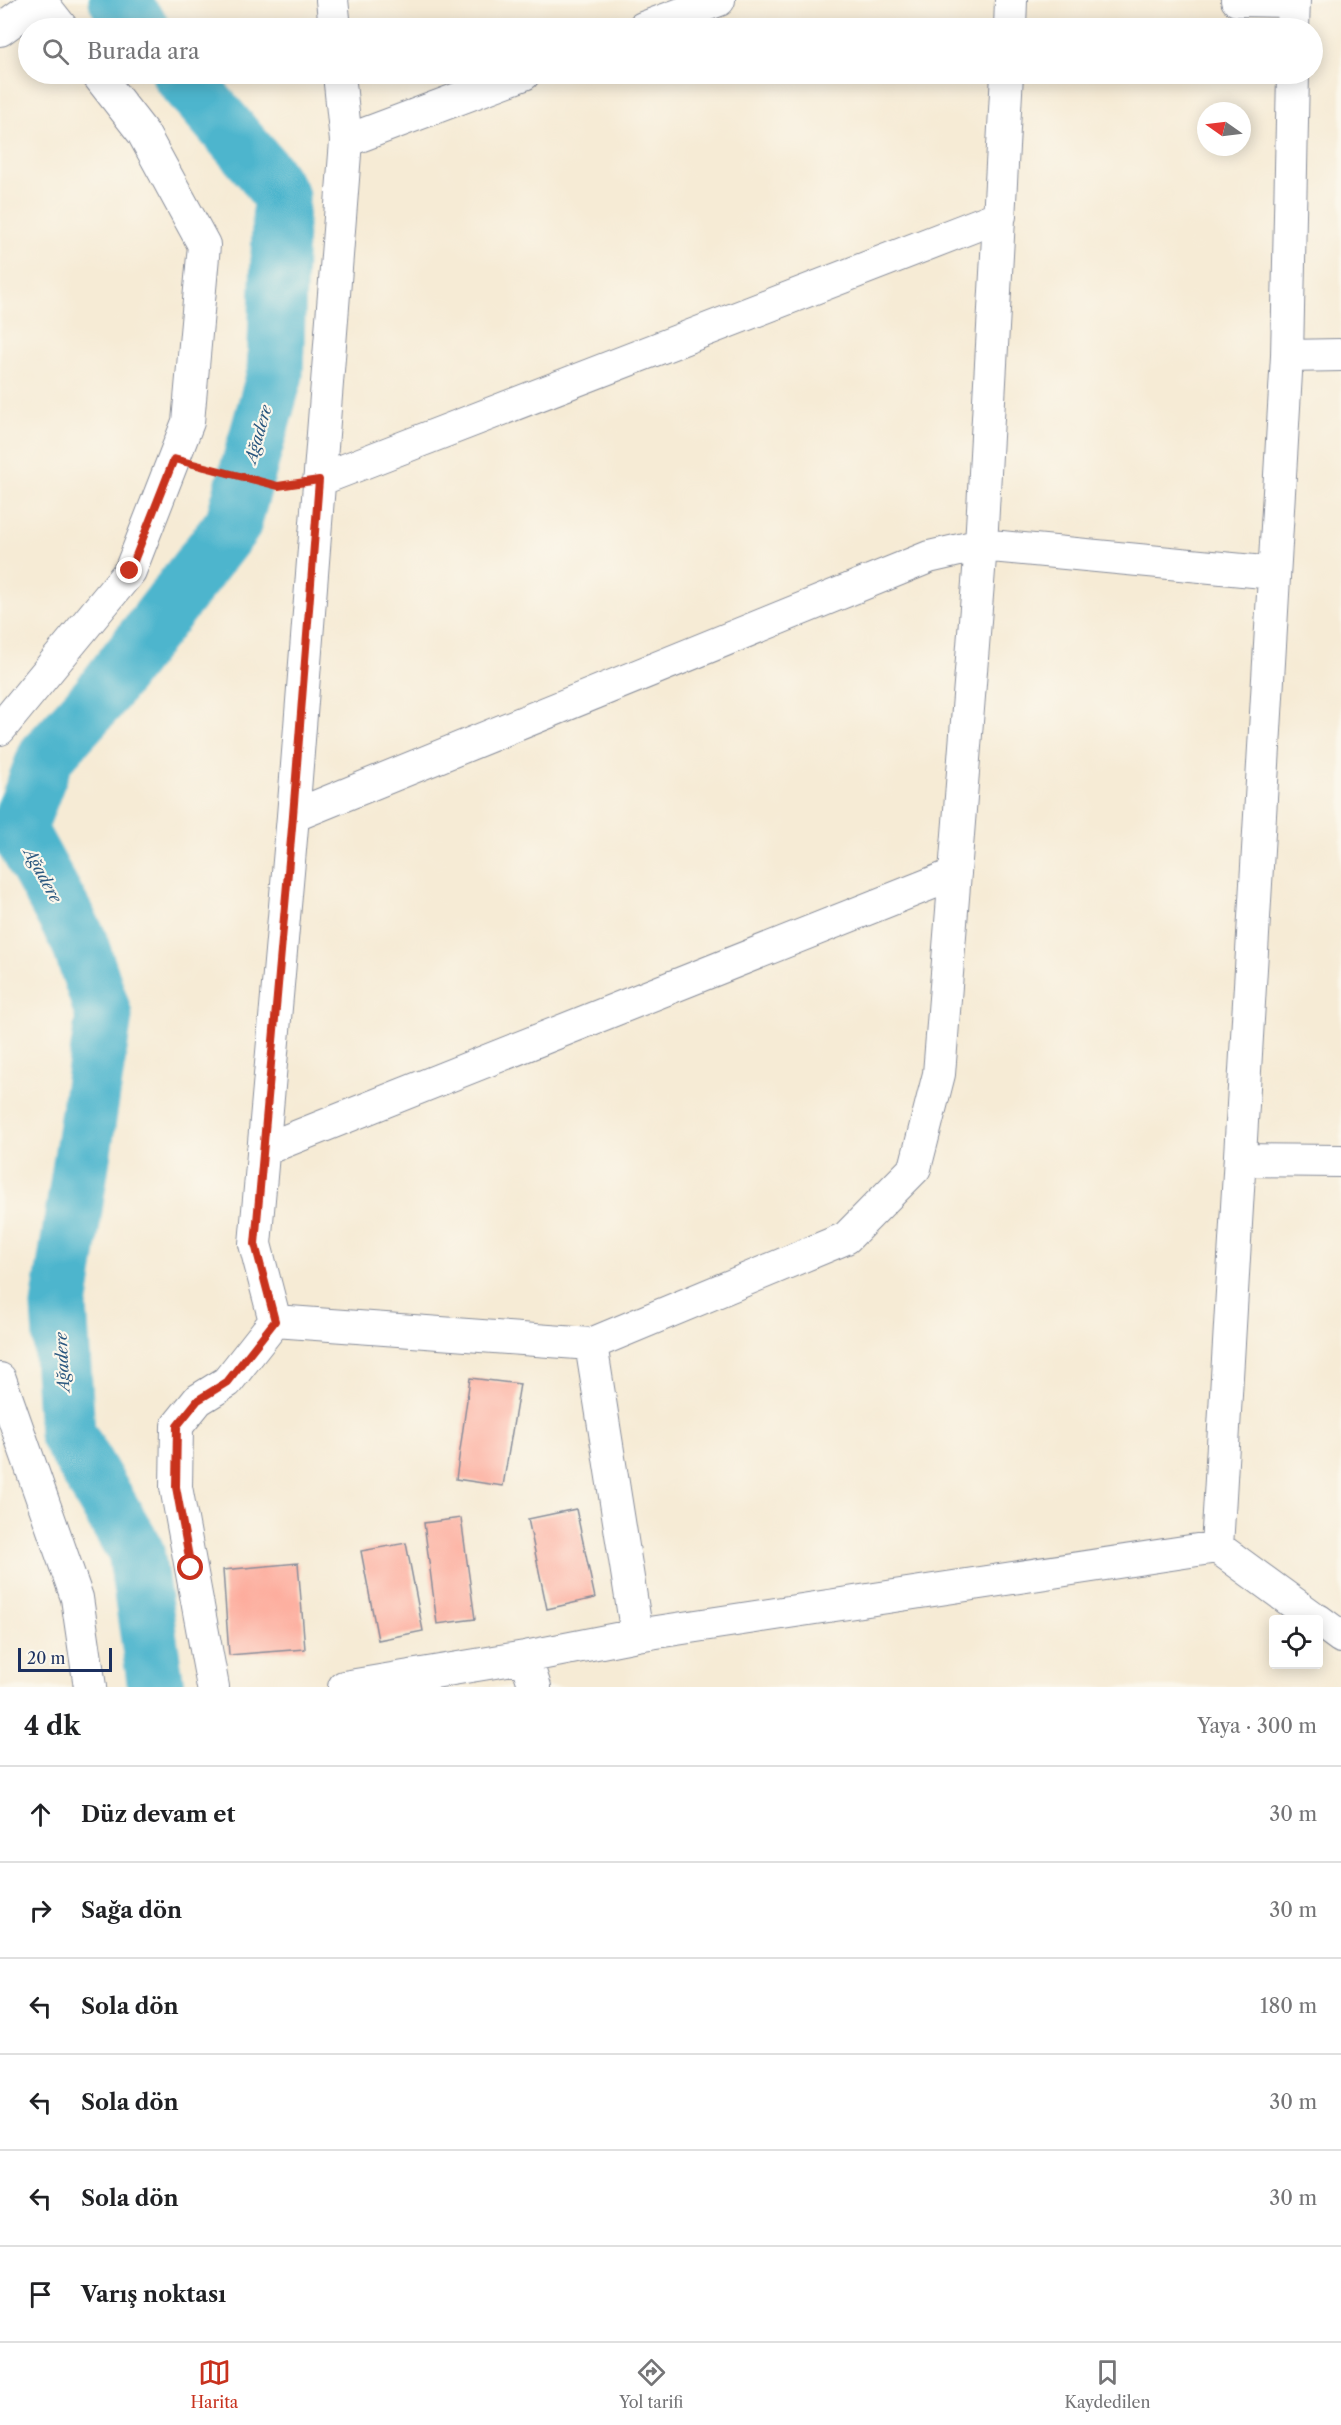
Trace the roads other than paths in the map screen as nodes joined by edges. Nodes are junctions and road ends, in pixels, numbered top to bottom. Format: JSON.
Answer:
{"nodes":[{"id":1,"x":40,"y":0,"type":"edge"},
{"id":2,"x":332,"y":0,"type":"edge"},
{"id":3,"x":1011,"y":0,"type":"edge"},
{"id":4,"x":1236,"y":0,"type":"edge"},
{"id":5,"x":708,"y":2,"type":"edge"},
{"id":6,"x":1294,"y":10,"type":"edge"},
{"id":7,"x":54,"y":18,"type":"edge"},
{"id":8,"x":334,"y":18,"type":"edge"},
{"id":9,"x":668,"y":18,"type":"edge"},
{"id":10,"x":1010,"y":18,"type":"edge"},
{"id":11,"x":0,"y":30,"type":"edge"},
{"id":12,"x":105,"y":84,"type":"edge"},
{"id":13,"x":340,"y":84,"type":"edge"},
{"id":14,"x":497,"y":84,"type":"edge"},
{"id":15,"x":1007,"y":84,"type":"edge"},
{"id":16,"x":1293,"y":84,"type":"edge"},
{"id":17,"x":346,"y":141,"type":"junction"},
{"id":18,"x":1000,"y":216,"type":"junction"},
{"id":19,"x":1341,"y":355,"type":"edge"},
{"id":20,"x":1287,"y":356,"type":"junction"},
{"id":21,"x":319,"y":480,"type":"junction"},
{"id":22,"x":981,"y":545,"type":"junction"},
{"id":23,"x":1274,"y":573,"type":"junction"},
{"id":24,"x":0,"y":729,"type":"edge"},
{"id":25,"x":293,"y":816,"type":"junction"},
{"id":26,"x":955,"y":874,"type":"junction"},
{"id":27,"x":263,"y":1150,"type":"junction"},
{"id":28,"x":1240,"y":1160,"type":"junction"},
{"id":29,"x":1341,"y":1161,"type":"edge"},
{"id":30,"x":275,"y":1321,"type":"junction"},
{"id":31,"x":591,"y":1344,"type":"junction"},
{"id":32,"x":0,"y":1378,"type":"edge"},
{"id":33,"x":1217,"y":1547,"type":"junction"},
{"id":34,"x":1311,"y":1615,"type":"edge"},
{"id":35,"x":1323,"y":1623,"type":"edge"},
{"id":36,"x":637,"y":1635,"type":"junction"},
{"id":37,"x":1341,"y":1636,"type":"edge"},
{"id":38,"x":525,"y":1657,"type":"junction"},
{"id":39,"x":90,"y":1687,"type":"edge"},
{"id":40,"x":213,"y":1687,"type":"edge"},
{"id":41,"x":344,"y":1687,"type":"edge"},
{"id":42,"x":535,"y":1687,"type":"edge"}],
"edges":[{"from":1,"to":7,"type":"street"},
{"from":1,"to":11,"type":"street"},
{"from":2,"to":8,"type":"street"},
{"from":3,"to":10,"type":"street"},
{"from":4,"to":6,"type":"street"},
{"from":5,"to":9,"type":"street"},
{"from":12,"to":24,"type":"street"},
{"from":13,"to":17,"type":"street"},
{"from":14,"to":17,"type":"street"},
{"from":15,"to":18,"type":"street"},
{"from":16,"to":20,"type":"street"},
{"from":17,"to":21,"type":"street"},
{"from":18,"to":21,"type":"street"},
{"from":18,"to":22,"type":"street"},
{"from":19,"to":20,"type":"street"},
{"from":20,"to":23,"type":"street"},
{"from":21,"to":25,"type":"street"},
{"from":22,"to":23,"type":"street"},
{"from":22,"to":25,"type":"street"},
{"from":22,"to":26,"type":"street"},
{"from":23,"to":28,"type":"street"},
{"from":25,"to":27,"type":"street"},
{"from":26,"to":27,"type":"street"},
{"from":26,"to":31,"type":"street"},
{"from":27,"to":30,"type":"street"},
{"from":28,"to":29,"type":"street"},
{"from":28,"to":33,"type":"street"},
{"from":30,"to":31,"type":"street"},
{"from":30,"to":40,"type":"street"},
{"from":31,"to":36,"type":"street"},
{"from":32,"to":39,"type":"street"},
{"from":33,"to":34,"type":"street"},
{"from":33,"to":36,"type":"street"},
{"from":35,"to":37,"type":"street"},
{"from":36,"to":38,"type":"street"},
{"from":38,"to":41,"type":"street"},
{"from":38,"to":42,"type":"street"}]}
